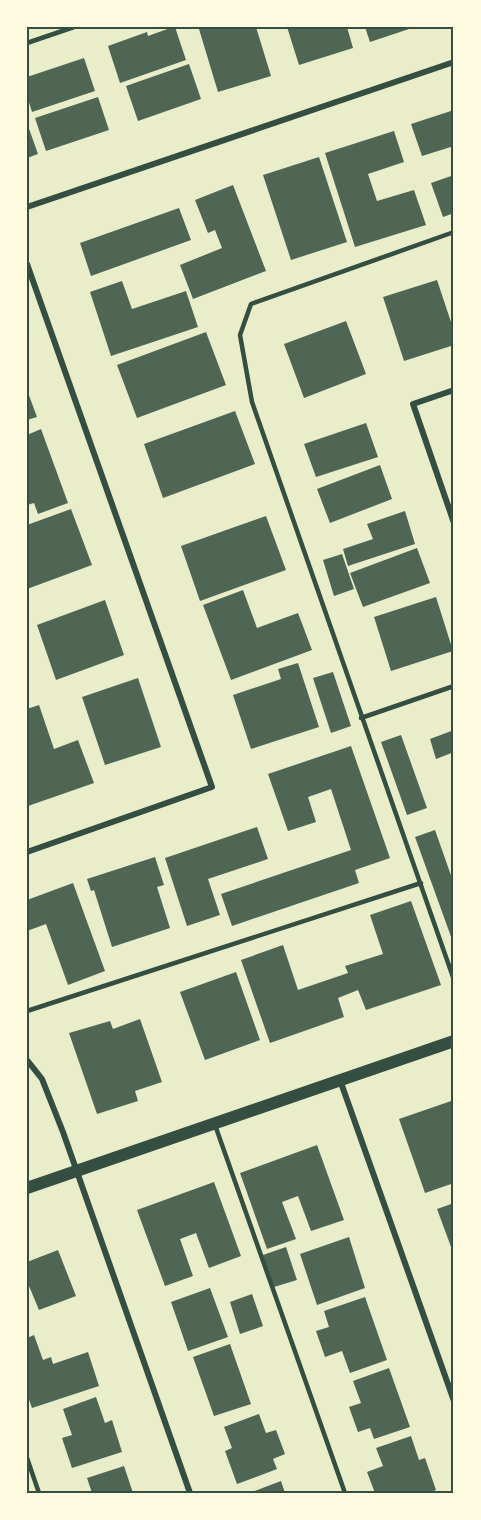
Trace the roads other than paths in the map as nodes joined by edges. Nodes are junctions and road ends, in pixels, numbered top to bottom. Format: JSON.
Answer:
{"nodes":[{"id":1,"x":74,"y":27,"type":"edge"},
{"id":2,"x":27,"y":43,"type":"edge"},
{"id":3,"x":454,"y":62,"type":"edge"},
{"id":4,"x":27,"y":207,"type":"edge"},
{"id":5,"x":454,"y":232,"type":"edge"},
{"id":6,"x":27,"y":264,"type":"edge"},
{"id":7,"x":454,"y":390,"type":"edge"},
{"id":8,"x":454,"y":523,"type":"edge"},
{"id":9,"x":454,"y":686,"type":"edge"},
{"id":10,"x":361,"y":718,"type":"junction"},
{"id":11,"x":27,"y":852,"type":"edge"},
{"id":12,"x":421,"y":883,"type":"junction"},
{"id":13,"x":454,"y":980,"type":"edge"},
{"id":14,"x":27,"y":1011,"type":"edge"},
{"id":15,"x":454,"y":1041,"type":"edge"},
{"id":16,"x":27,"y":1060,"type":"edge"},
{"id":17,"x":340,"y":1080,"type":"junction"},
{"id":18,"x":214,"y":1123,"type":"junction"},
{"id":19,"x":76,"y":1171,"type":"junction"},
{"id":20,"x":27,"y":1188,"type":"edge"},
{"id":21,"x":454,"y":1401,"type":"edge"},
{"id":22,"x":27,"y":1458,"type":"edge"},
{"id":23,"x":39,"y":1493,"type":"edge"},
{"id":24,"x":190,"y":1493,"type":"edge"},
{"id":25,"x":345,"y":1493,"type":"edge"}],
"edges":[{"from":1,"to":2,"type":"lane"},
{"from":3,"to":4,"type":"street"},
{"from":5,"to":10,"type":"lane"},
{"from":6,"to":11,"type":"street"},
{"from":7,"to":8,"type":"street"},
{"from":9,"to":10,"type":"lane"},
{"from":10,"to":12,"type":"lane"},
{"from":12,"to":13,"type":"lane"},
{"from":12,"to":14,"type":"lane"},
{"from":15,"to":17,"type":"main road"},
{"from":16,"to":19,"type":"street"},
{"from":17,"to":18,"type":"main road"},
{"from":17,"to":21,"type":"street"},
{"from":18,"to":19,"type":"main road"},
{"from":18,"to":25,"type":"lane"},
{"from":19,"to":20,"type":"main road"},
{"from":19,"to":24,"type":"street"},
{"from":22,"to":23,"type":"lane"}]}
